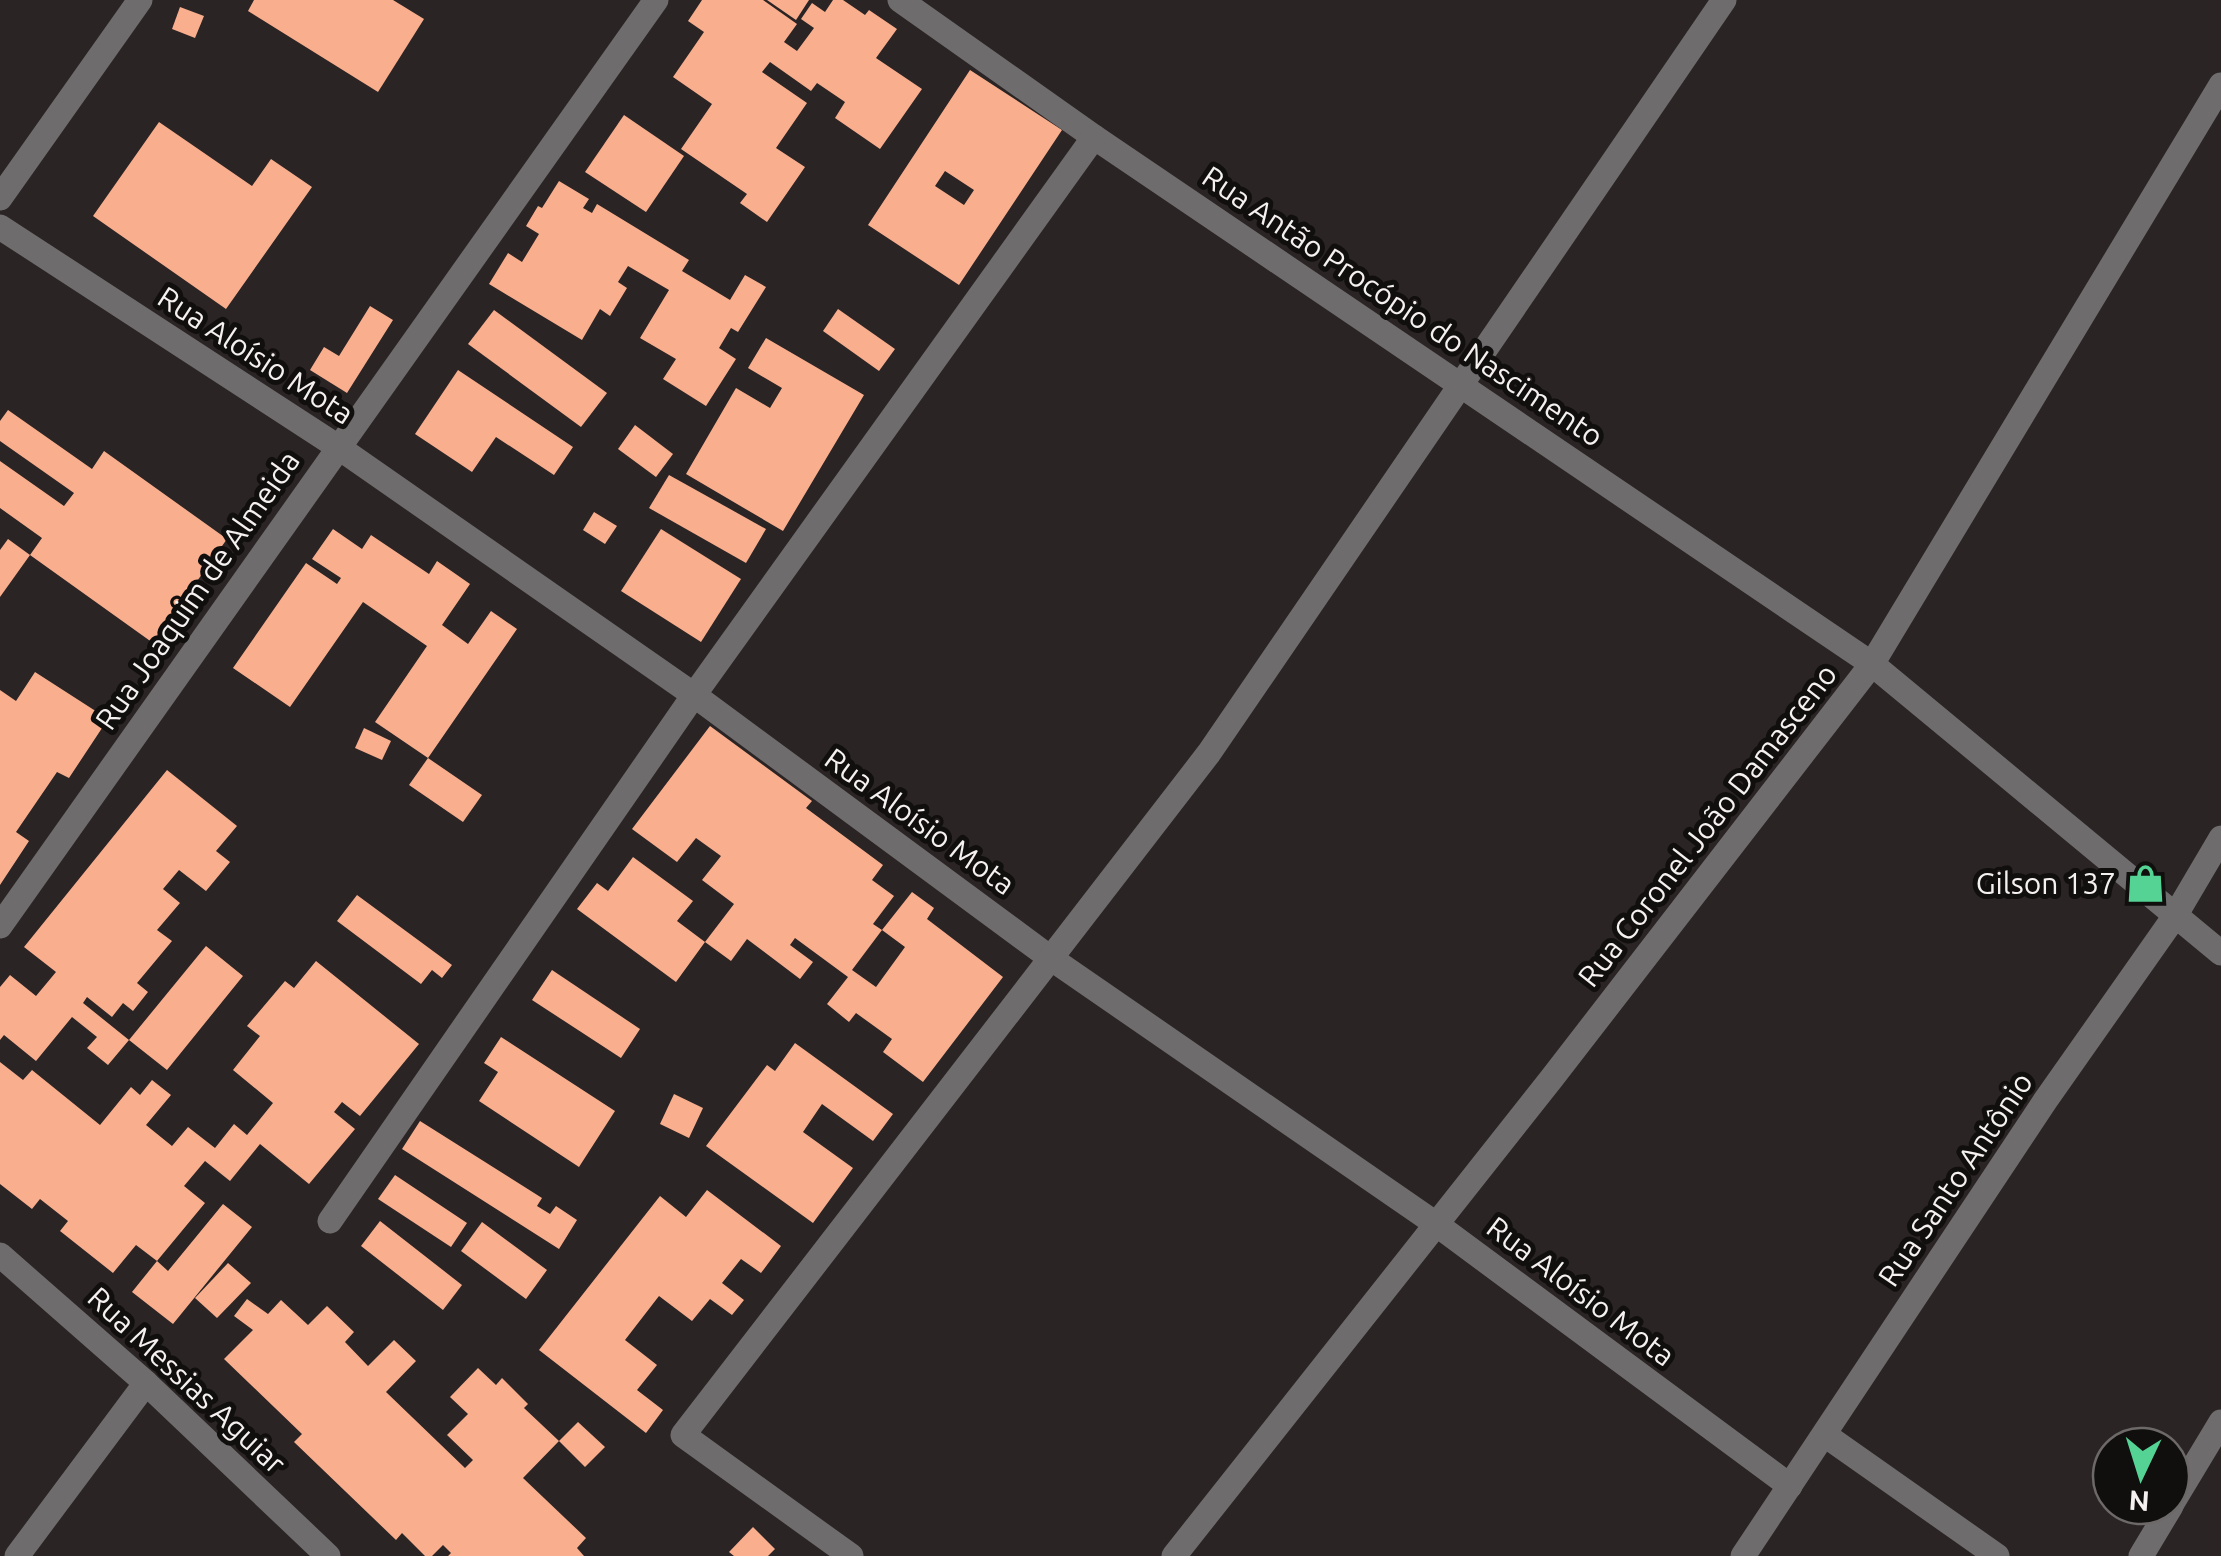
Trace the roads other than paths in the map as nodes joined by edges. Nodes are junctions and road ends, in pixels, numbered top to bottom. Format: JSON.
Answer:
{"nodes":[{"id":1,"x":140,"y":0,"type":"edge"},
{"id":2,"x":656,"y":0,"type":"edge"},
{"id":3,"x":900,"y":0,"type":"edge"},
{"id":4,"x":1724,"y":0,"type":"edge"},
{"id":5,"x":2221,"y":86,"type":"edge"},
{"id":6,"x":1094,"y":138,"type":"junction"},
{"id":7,"x":0,"y":198,"type":"edge"},
{"id":8,"x":0,"y":227,"type":"edge"},
{"id":9,"x":1461,"y":384,"type":"junction"},
{"id":10,"x":338,"y":447,"type":"junction"},
{"id":11,"x":1872,"y":664,"type":"junction"},
{"id":12,"x":694,"y":695,"type":"junction"},
{"id":13,"x":2221,"y":838,"type":"edge"},
{"id":14,"x":2175,"y":916,"type":"junction"},
{"id":15,"x":0,"y":926,"type":"edge"},
{"id":16,"x":2221,"y":952,"type":"edge"},
{"id":17,"x":1049,"y":957,"type":"junction"},
{"id":18,"x":330,"y":1221,"type":"dead end"},
{"id":19,"x":1436,"y":1224,"type":"junction"},
{"id":20,"x":0,"y":1255,"type":"edge"},
{"id":21,"x":146,"y":1383,"type":"junction"},
{"id":22,"x":2221,"y":1422,"type":"edge"},
{"id":23,"x":1824,"y":1435,"type":"junction"},
{"id":24,"x":2191,"y":1472,"type":"edge"},
{"id":25,"x":1790,"y":1486,"type":"junction"},
{"id":26,"x":2159,"y":1526,"type":"edge"},
{"id":27,"x":18,"y":1556,"type":"edge"},
{"id":28,"x":328,"y":1556,"type":"edge"},
{"id":29,"x":850,"y":1556,"type":"edge"},
{"id":30,"x":1174,"y":1556,"type":"edge"},
{"id":31,"x":1743,"y":1556,"type":"edge"},
{"id":32,"x":1997,"y":1556,"type":"edge"},
{"id":33,"x":2140,"y":1556,"type":"edge"}],
"edges":[{"from":1,"to":7,"type":"street"},
{"from":2,"to":10,"type":"street","name":"Rua Joaquim de Almeida"},
{"from":3,"to":6,"type":"street","name":"Rua Antão Procópio do Nascimento"},
{"from":4,"to":9,"type":"street"},
{"from":5,"to":11,"type":"street","name":"Rua Coronel João Damasceno"},
{"from":6,"to":9,"type":"street","name":"Rua Antão Procópio do Nascimento"},
{"from":6,"to":12,"type":"street"},
{"from":8,"to":10,"type":"street","name":"Rua Aloísio Mota"},
{"from":9,"to":11,"type":"street","name":"Rua Antão Procópio do Nascimento"},
{"from":9,"to":17,"type":"street"},
{"from":10,"to":12,"type":"street","name":"Rua Aloísio Mota"},
{"from":10,"to":15,"type":"street","name":"Rua Joaquim de Almeida"},
{"from":11,"to":14,"type":"street","name":"Rua Antão Procópio do Nascimento"},
{"from":11,"to":19,"type":"street","name":"Rua Coronel João Damasceno"},
{"from":12,"to":17,"type":"street","name":"Rua Aloísio Mota"},
{"from":12,"to":18,"type":"street"},
{"from":13,"to":14,"type":"street","name":"Rua Santo Antônio"},
{"from":14,"to":16,"type":"street","name":"Rua Antão Procópio do Nascimento"},
{"from":14,"to":23,"type":"street","name":"Rua Santo Antônio"},
{"from":17,"to":19,"type":"street","name":"Rua Aloísio Mota"},
{"from":17,"to":29,"type":"street"},
{"from":19,"to":25,"type":"street","name":"Rua Aloísio Mota"},
{"from":19,"to":30,"type":"street","name":"Rua Coronel João Damasceno"},
{"from":20,"to":21,"type":"street","name":"Rua Messias Aguiar"},
{"from":21,"to":27,"type":"street"},
{"from":21,"to":28,"type":"street","name":"Rua Messias Aguiar"},
{"from":22,"to":24,"type":"street"},
{"from":23,"to":25,"type":"street","name":"Rua Santo Antônio"},
{"from":23,"to":32,"type":"street"},
{"from":25,"to":31,"type":"street","name":"Rua Santo Antônio"},
{"from":26,"to":33,"type":"street"}]}
